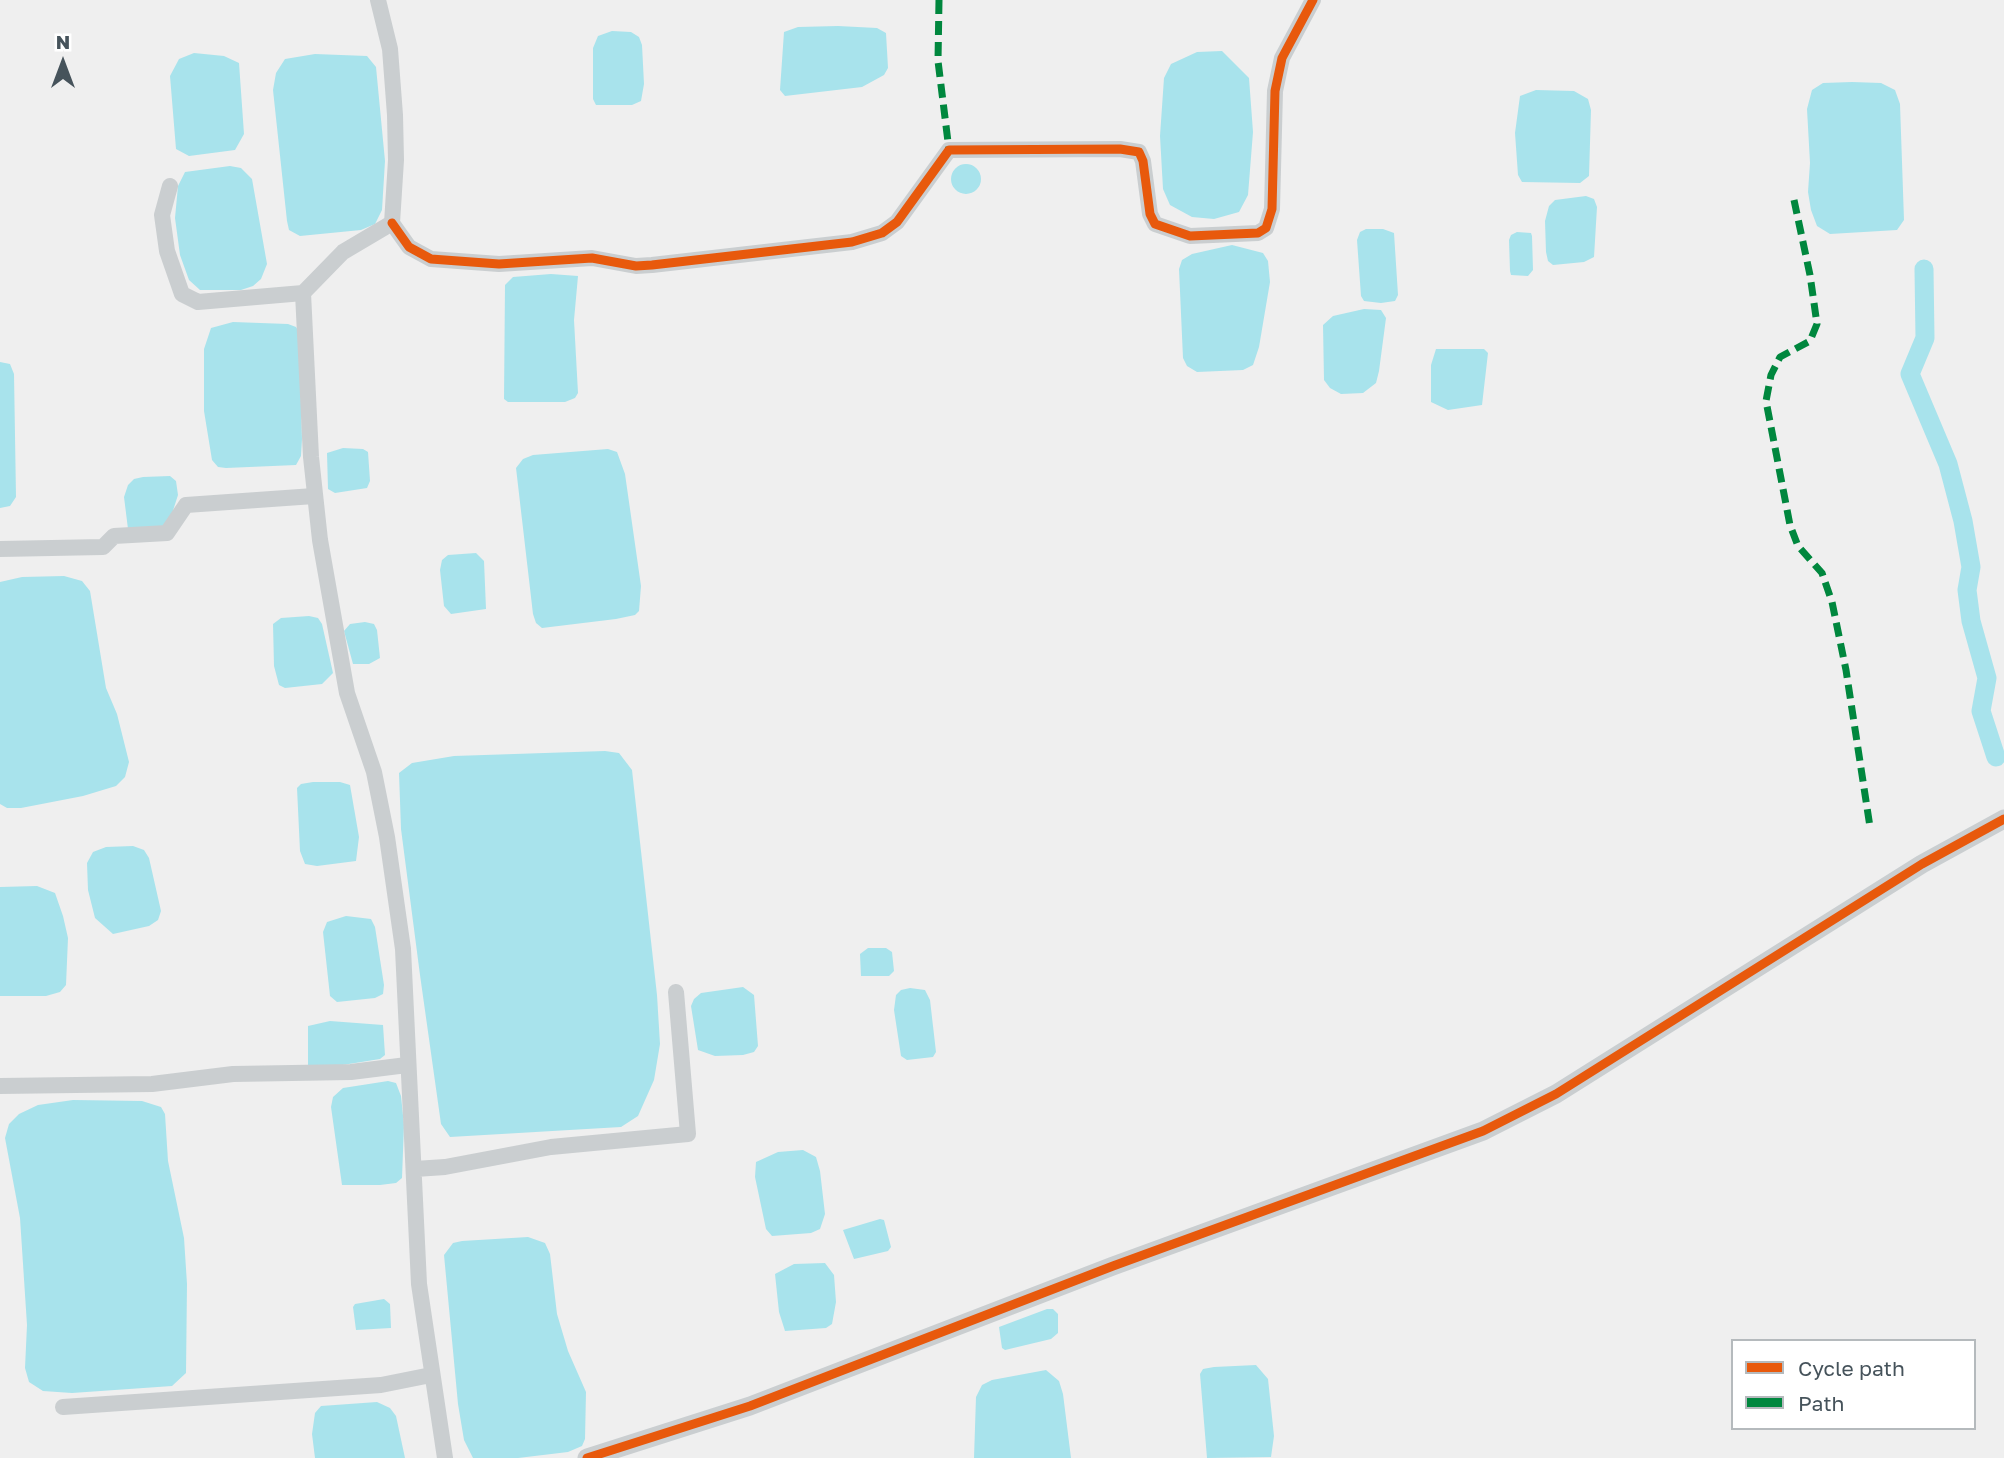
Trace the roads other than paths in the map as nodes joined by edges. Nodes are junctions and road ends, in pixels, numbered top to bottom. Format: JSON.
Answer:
{"nodes":[{"id":1,"x":378,"y":0,"type":"edge"},
{"id":2,"x":1313,"y":0,"type":"edge"},
{"id":3,"x":170,"y":187,"type":"dead end"},
{"id":4,"x":392,"y":223,"type":"junction"},
{"id":5,"x":303,"y":293,"type":"junction"},
{"id":6,"x":314,"y":496,"type":"junction"},
{"id":7,"x":0,"y":549,"type":"edge"},
{"id":8,"x":2004,"y":819,"type":"edge"},
{"id":9,"x":676,"y":992,"type":"dead end"},
{"id":10,"x":408,"y":1065,"type":"junction"},
{"id":11,"x":0,"y":1086,"type":"edge"},
{"id":12,"x":415,"y":1169,"type":"junction"},
{"id":13,"x":431,"y":1375,"type":"junction"},
{"id":14,"x":63,"y":1407,"type":"dead end"},
{"id":15,"x":445,"y":1458,"type":"edge"},
{"id":16,"x":587,"y":1458,"type":"edge"}],
"edges":[{"from":1,"to":4,"type":"street"},
{"from":2,"to":4,"type":"street"},
{"from":3,"to":5,"type":"street"},
{"from":4,"to":5,"type":"street"},
{"from":5,"to":6,"type":"street"},
{"from":6,"to":7,"type":"street"},
{"from":6,"to":10,"type":"street"},
{"from":8,"to":16,"type":"street"},
{"from":9,"to":12,"type":"street"},
{"from":10,"to":11,"type":"street"},
{"from":10,"to":12,"type":"street"},
{"from":12,"to":13,"type":"street"},
{"from":13,"to":14,"type":"street"},
{"from":13,"to":15,"type":"street"}]}
